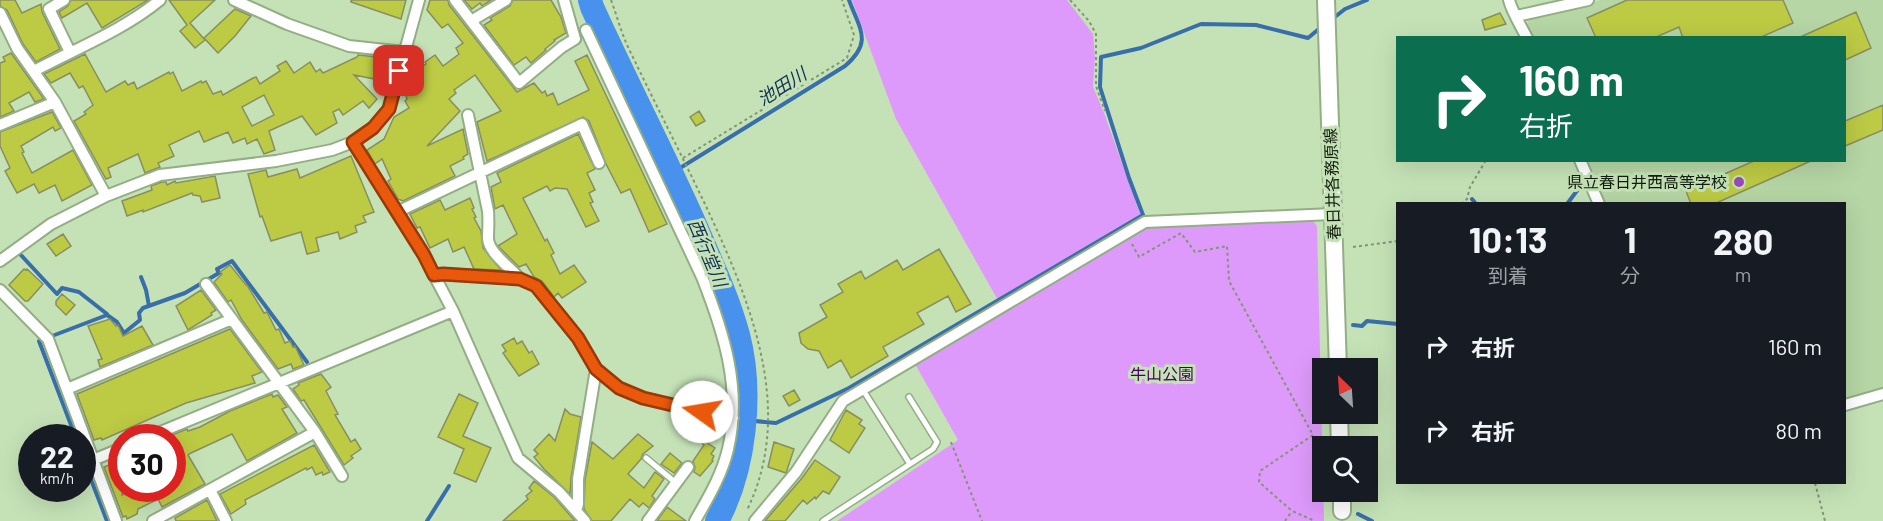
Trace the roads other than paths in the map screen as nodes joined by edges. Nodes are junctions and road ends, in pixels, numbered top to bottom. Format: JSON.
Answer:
{"nodes":[{"id":1,"x":64,"y":0,"type":"edge"},
{"id":2,"x":160,"y":0,"type":"edge"},
{"id":3,"x":234,"y":0,"type":"edge"},
{"id":4,"x":419,"y":0,"type":"edge"},
{"id":5,"x":455,"y":0,"type":"edge"},
{"id":6,"x":506,"y":0,"type":"edge"},
{"id":7,"x":564,"y":0,"type":"edge"},
{"id":8,"x":1326,"y":0,"type":"edge"},
{"id":9,"x":1509,"y":0,"type":"edge"},
{"id":10,"x":1588,"y":0,"type":"edge"},
{"id":11,"x":0,"y":13,"type":"edge"},
{"id":12,"x":1517,"y":16,"type":"junction"},
{"id":13,"x":471,"y":21,"type":"junction"},
{"id":14,"x":586,"y":30,"type":"dead end"},
{"id":15,"x":1526,"y":36,"type":"edge"},
{"id":16,"x":70,"y":52,"type":"junction"},
{"id":17,"x":404,"y":52,"type":"junction"},
{"id":18,"x":34,"y":71,"type":"junction"},
{"id":19,"x":55,"y":102,"type":"junction"},
{"id":20,"x":468,"y":115,"type":"dead end"},
{"id":21,"x":0,"y":124,"type":"edge"},
{"id":22,"x":353,"y":142,"type":"junction"},
{"id":23,"x":1581,"y":162,"type":"edge"},
{"id":24,"x":599,"y":163,"type":"dead end"},
{"id":25,"x":481,"y":172,"type":"junction"},
{"id":26,"x":106,"y":196,"type":"junction"},
{"id":27,"x":1598,"y":202,"type":"edge"},
{"id":28,"x":397,"y":212,"type":"junction"},
{"id":29,"x":1333,"y":214,"type":"junction"},
{"id":30,"x":0,"y":261,"type":"edge"},
{"id":31,"x":434,"y":275,"type":"junction"},
{"id":32,"x":520,"y":279,"type":"junction"},
{"id":33,"x":206,"y":284,"type":"dead end"},
{"id":34,"x":0,"y":290,"type":"edge"},
{"id":35,"x":453,"y":311,"type":"junction"},
{"id":36,"x":232,"y":319,"type":"junction"},
{"id":37,"x":1338,"y":358,"type":"edge"},
{"id":38,"x":596,"y":369,"type":"junction"},
{"id":39,"x":279,"y":383,"type":"junction"},
{"id":40,"x":67,"y":389,"type":"junction"},
{"id":41,"x":863,"y":390,"type":"junction"},
{"id":42,"x":1883,"y":394,"type":"edge"},
{"id":43,"x":909,"y":397,"type":"dead end"},
{"id":44,"x":1846,"y":405,"type":"edge"},
{"id":45,"x":733,"y":418,"type":"junction"},
{"id":46,"x":80,"y":424,"type":"edge"},
{"id":47,"x":180,"y":424,"type":"edge"},
{"id":48,"x":315,"y":432,"type":"junction"},
{"id":49,"x":646,"y":458,"type":"dead end"},
{"id":50,"x":910,"y":464,"type":"junction"},
{"id":51,"x":688,"y":466,"type":"dead end"},
{"id":52,"x":96,"y":468,"type":"edge"},
{"id":53,"x":342,"y":476,"type":"dead end"},
{"id":54,"x":676,"y":483,"type":"junction"},
{"id":55,"x":210,"y":490,"type":"junction"},
{"id":56,"x":1342,"y":502,"type":"edge"},
{"id":57,"x":576,"y":511,"type":"junction"},
{"id":58,"x":1343,"y":518,"type":"edge"},
{"id":59,"x":116,"y":521,"type":"edge"},
{"id":60,"x":153,"y":521,"type":"edge"},
{"id":61,"x":226,"y":521,"type":"edge"},
{"id":62,"x":585,"y":521,"type":"edge"},
{"id":63,"x":648,"y":521,"type":"edge"},
{"id":64,"x":695,"y":521,"type":"edge"},
{"id":65,"x":755,"y":521,"type":"edge"},
{"id":66,"x":823,"y":521,"type":"edge"}],
"edges":[{"from":1,"to":16,"type":"street"},
{"from":2,"to":16,"type":"street"},
{"from":3,"to":17,"type":"street"},
{"from":4,"to":17,"type":"street"},
{"from":5,"to":13,"type":"street"},
{"from":6,"to":13,"type":"street"},
{"from":7,"to":13,"type":"street"},
{"from":8,"to":29,"type":"main road","name":"春日井各務原線"},
{"from":9,"to":12,"type":"street"},
{"from":10,"to":12,"type":"street"},
{"from":11,"to":18,"type":"street"},
{"from":12,"to":15,"type":"street"},
{"from":14,"to":45,"type":"street"},
{"from":16,"to":18,"type":"street"},
{"from":17,"to":22,"type":"street"},
{"from":18,"to":19,"type":"street"},
{"from":19,"to":21,"type":"street"},
{"from":19,"to":26,"type":"street"},
{"from":20,"to":25,"type":"street"},
{"from":22,"to":26,"type":"street"},
{"from":22,"to":28,"type":"street"},
{"from":23,"to":27,"type":"street"},
{"from":24,"to":25,"type":"street"},
{"from":25,"to":28,"type":"street"},
{"from":25,"to":32,"type":"street"},
{"from":26,"to":30,"type":"street"},
{"from":28,"to":31,"type":"street"},
{"from":29,"to":37,"type":"main road","name":"春日井各務原線"},
{"from":29,"to":41,"type":"street"},
{"from":31,"to":32,"type":"street"},
{"from":31,"to":35,"type":"street"},
{"from":32,"to":38,"type":"street"},
{"from":33,"to":36,"type":"street"},
{"from":34,"to":40,"type":"street"},
{"from":35,"to":39,"type":"street"},
{"from":35,"to":57,"type":"street"},
{"from":36,"to":39,"type":"street"},
{"from":36,"to":40,"type":"street"},
{"from":38,"to":45,"type":"street"},
{"from":38,"to":57,"type":"street"},
{"from":39,"to":47,"type":"street"},
{"from":39,"to":48,"type":"street"},
{"from":40,"to":46,"type":"street"},
{"from":41,"to":50,"type":"lane"},
{"from":41,"to":65,"type":"street"},
{"from":42,"to":44,"type":"street"},
{"from":43,"to":50,"type":"lane"},
{"from":45,"to":64,"type":"street"},
{"from":48,"to":53,"type":"street"},
{"from":48,"to":55,"type":"street"},
{"from":49,"to":54,"type":"lane"},
{"from":50,"to":66,"type":"lane"},
{"from":51,"to":54,"type":"street"},
{"from":52,"to":59,"type":"street"},
{"from":54,"to":63,"type":"street"},
{"from":55,"to":60,"type":"street"},
{"from":55,"to":61,"type":"street"},
{"from":56,"to":58,"type":"main road"},
{"from":57,"to":62,"type":"street"}]}
